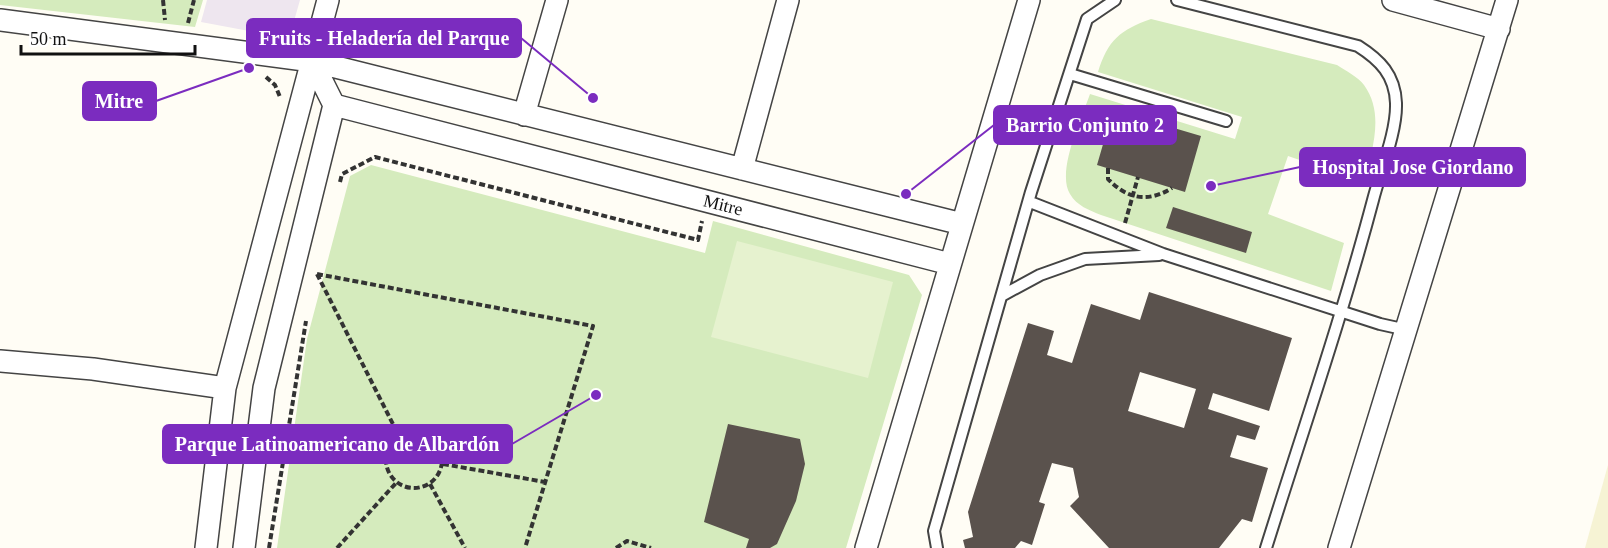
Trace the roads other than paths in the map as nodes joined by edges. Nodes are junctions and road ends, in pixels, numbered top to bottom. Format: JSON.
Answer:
{"nodes":[{"id":1,"x":328,"y":0,"type":"edge"},
{"id":2,"x":557,"y":0,"type":"edge"},
{"id":3,"x":788,"y":0,"type":"edge"},
{"id":4,"x":1029,"y":0,"type":"edge"},
{"id":5,"x":1115,"y":0,"type":"edge"},
{"id":6,"x":1177,"y":0,"type":"edge"},
{"id":7,"x":1393,"y":0,"type":"edge"},
{"id":8,"x":1507,"y":0,"type":"edge"},
{"id":9,"x":0,"y":20,"type":"edge"},
{"id":10,"x":1499,"y":29,"type":"junction"},
{"id":11,"x":312,"y":61,"type":"junction"},
{"id":12,"x":1070,"y":74,"type":"junction"},
{"id":13,"x":334,"y":105,"type":"junction"},
{"id":14,"x":524,"y":115,"type":"junction"},
{"id":15,"x":1226,"y":121,"type":"dead end"},
{"id":16,"x":742,"y":169,"type":"junction"},
{"id":17,"x":1030,"y":202,"type":"junction"},
{"id":18,"x":962,"y":224,"type":"junction"},
{"id":19,"x":1162,"y":254,"type":"junction"},
{"id":20,"x":950,"y":264,"type":"junction"},
{"id":21,"x":1003,"y":295,"type":"junction"},
{"id":22,"x":1340,"y":311,"type":"junction"},
{"id":23,"x":1407,"y":330,"type":"junction"},
{"id":24,"x":0,"y":361,"type":"edge"},
{"id":25,"x":225,"y":388,"type":"junction"},
{"id":26,"x":206,"y":548,"type":"edge"},
{"id":27,"x":244,"y":548,"type":"edge"},
{"id":28,"x":866,"y":548,"type":"edge"},
{"id":29,"x":937,"y":548,"type":"edge"},
{"id":30,"x":1266,"y":548,"type":"edge"},
{"id":31,"x":1340,"y":548,"type":"edge"}],
"edges":[{"from":1,"to":11,"type":"street"},
{"from":2,"to":14,"type":"street"},
{"from":3,"to":16,"type":"street"},
{"from":4,"to":18,"type":"street"},
{"from":5,"to":12,"type":"lane"},
{"from":6,"to":22,"type":"lane"},
{"from":7,"to":10,"type":"street"},
{"from":8,"to":10,"type":"street"},
{"from":9,"to":11,"type":"street"},
{"from":10,"to":23,"type":"street"},
{"from":11,"to":13,"type":"street"},
{"from":11,"to":14,"type":"street"},
{"from":11,"to":25,"type":"street"},
{"from":12,"to":15,"type":"lane"},
{"from":12,"to":17,"type":"lane"},
{"from":13,"to":20,"type":"street","name":"Mitre"},
{"from":13,"to":27,"type":"street"},
{"from":14,"to":16,"type":"street"},
{"from":16,"to":18,"type":"street"},
{"from":17,"to":19,"type":"lane"},
{"from":17,"to":21,"type":"lane"},
{"from":18,"to":20,"type":"street"},
{"from":19,"to":21,"type":"lane"},
{"from":19,"to":22,"type":"lane"},
{"from":20,"to":28,"type":"street"},
{"from":21,"to":29,"type":"lane"},
{"from":22,"to":23,"type":"lane"},
{"from":22,"to":30,"type":"lane"},
{"from":23,"to":31,"type":"street"},
{"from":24,"to":25,"type":"street"},
{"from":25,"to":26,"type":"street"}]}
